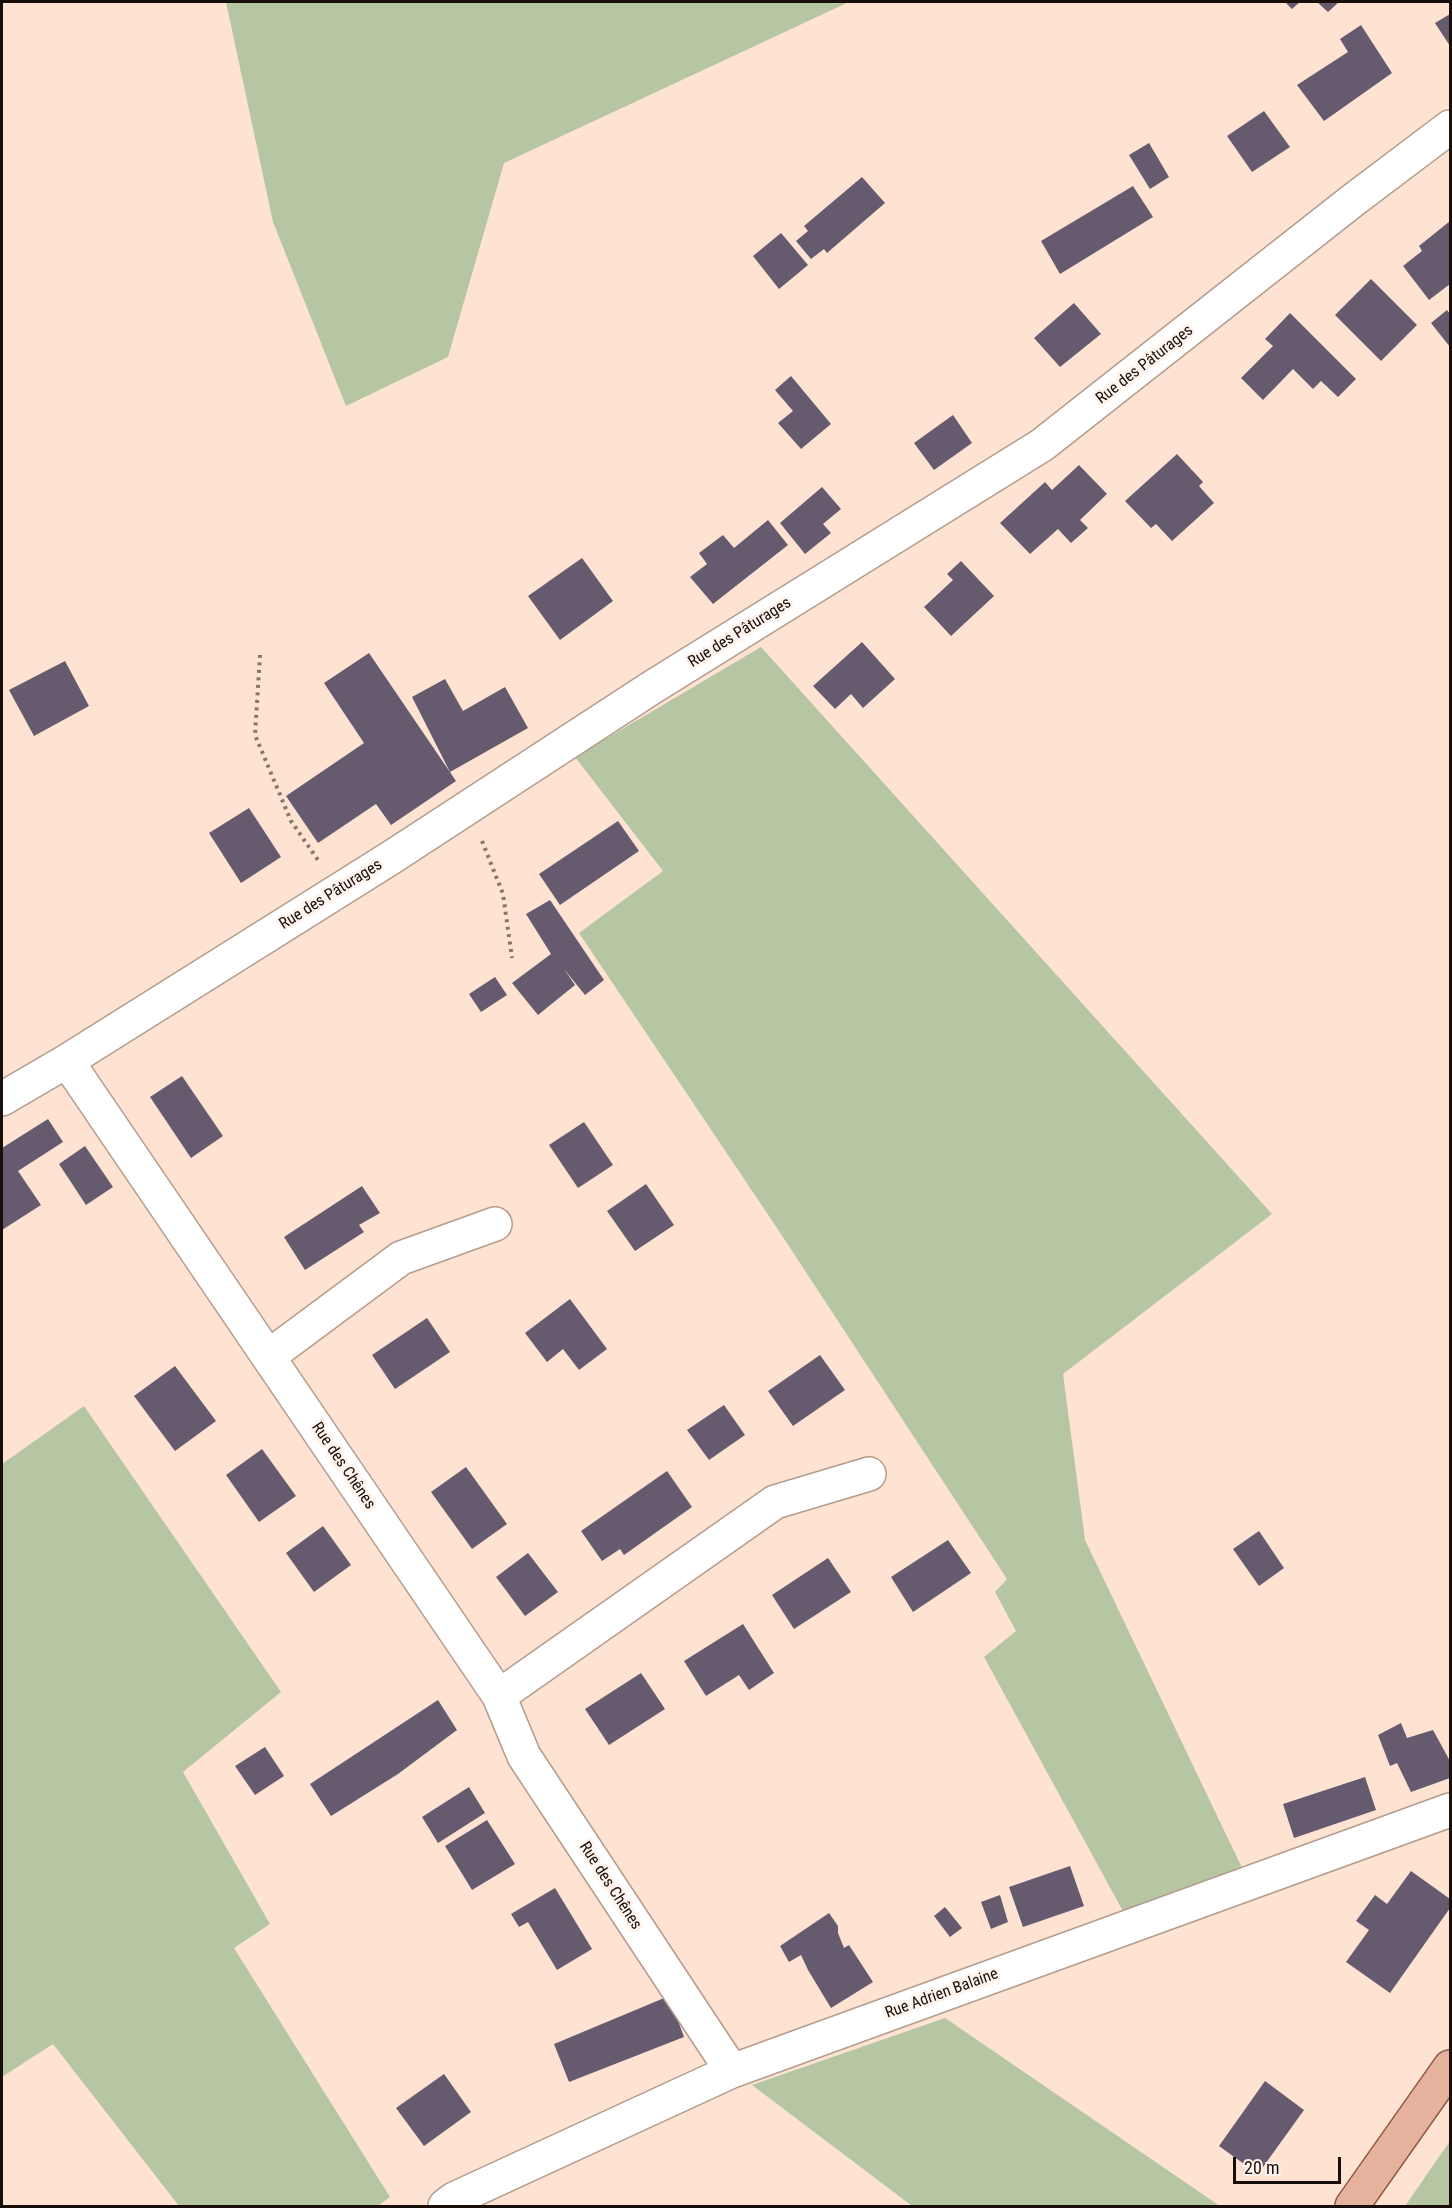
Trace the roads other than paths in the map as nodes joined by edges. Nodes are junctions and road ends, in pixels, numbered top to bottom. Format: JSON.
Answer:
{"nodes":[{"id":1,"x":1450,"y":127,"type":"edge"},
{"id":2,"x":67,"y":1061,"type":"junction"},
{"id":3,"x":2,"y":1099,"type":"edge"},
{"id":4,"x":495,"y":1224,"type":"dead end"},
{"id":5,"x":269,"y":1356,"type":"junction"},
{"id":6,"x":869,"y":1474,"type":"dead end"},
{"id":7,"x":498,"y":1696,"type":"junction"},
{"id":8,"x":1450,"y":1810,"type":"edge"},
{"id":9,"x":1450,"y":2067,"type":"edge"},
{"id":10,"x":732,"y":2070,"type":"junction"},
{"id":11,"x":445,"y":2206,"type":"edge"},
{"id":12,"x":1352,"y":2206,"type":"edge"}],
"edges":[{"from":1,"to":2,"type":"street","name":"Rue des Pâturages"},
{"from":2,"to":3,"type":"street","name":"Rue des Pâturages"},
{"from":2,"to":5,"type":"street","name":"Rue des Chênes"},
{"from":4,"to":5,"type":"street"},
{"from":5,"to":7,"type":"street","name":"Rue des Chênes"},
{"from":6,"to":7,"type":"street"},
{"from":7,"to":10,"type":"street","name":"Rue des Chênes"},
{"from":8,"to":10,"type":"street","name":"Rue Adrien Balaine"},
{"from":9,"to":12,"type":"main road"},
{"from":10,"to":11,"type":"street","name":"Rue Adrien Balaine"}]}
